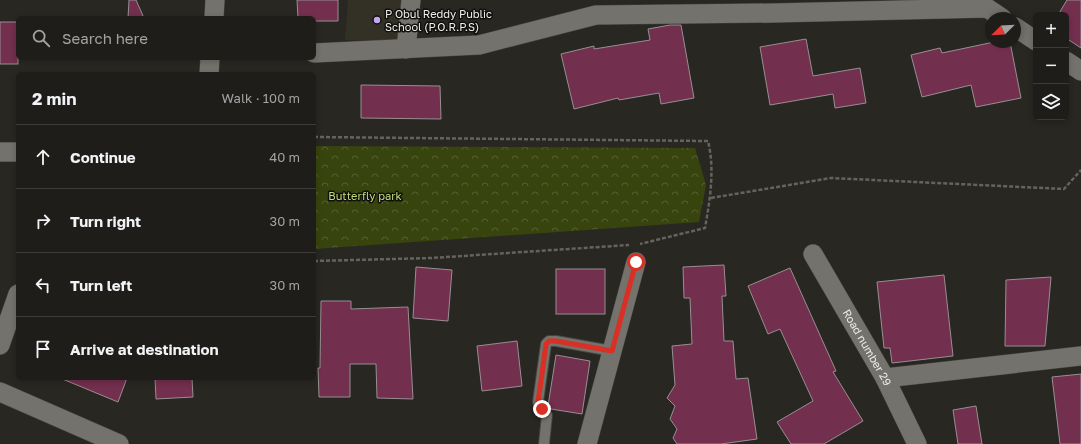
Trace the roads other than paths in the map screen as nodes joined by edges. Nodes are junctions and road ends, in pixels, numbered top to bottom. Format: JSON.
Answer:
{"nodes":[{"id":1,"x":215,"y":0,"type":"edge"},
{"id":2,"x":411,"y":0,"type":"edge"},
{"id":3,"x":894,"y":5,"type":"edge"},
{"id":4,"x":773,"y":7,"type":"edge"},
{"id":5,"x":992,"y":12,"type":"edge"},
{"id":6,"x":214,"y":16,"type":"edge"},
{"id":7,"x":1021,"y":31,"type":"edge"},
{"id":8,"x":1033,"y":39,"type":"edge"},
{"id":9,"x":406,"y":49,"type":"junction"},
{"id":10,"x":316,"y":53,"type":"edge"},
{"id":11,"x":210,"y":60,"type":"edge"},
{"id":12,"x":1069,"y":63,"type":"edge"},
{"id":13,"x":1081,"y":71,"type":"edge"},
{"id":14,"x":209,"y":72,"type":"edge"},
{"id":15,"x":0,"y":152,"type":"edge"},
{"id":16,"x":16,"y":152,"type":"edge"},
{"id":17,"x":813,"y":254,"type":"dead end"},
{"id":18,"x":636,"y":262,"type":"dead end"},
{"id":19,"x":16,"y":300,"type":"edge"},
{"id":20,"x":0,"y":345,"type":"edge"},
{"id":21,"x":612,"y":351,"type":"junction"},
{"id":22,"x":1081,"y":356,"type":"edge"},
{"id":23,"x":885,"y":378,"type":"junction"},
{"id":24,"x":0,"y":392,"type":"edge"},
{"id":25,"x":119,"y":444,"type":"edge"},
{"id":26,"x":544,"y":444,"type":"edge"},
{"id":27,"x":587,"y":444,"type":"edge"},
{"id":28,"x":917,"y":444,"type":"edge"}],
"edges":[{"from":1,"to":6,"type":"street"},
{"from":2,"to":9,"type":"street"},
{"from":3,"to":4,"type":"street"},
{"from":3,"to":5,"type":"street"},
{"from":4,"to":9,"type":"street"},
{"from":7,"to":8,"type":"street"},
{"from":9,"to":10,"type":"street"},
{"from":11,"to":14,"type":"street"},
{"from":12,"to":13,"type":"street"},
{"from":15,"to":16,"type":"street"},
{"from":17,"to":23,"type":"street","name":"Road number 29"},
{"from":18,"to":21,"type":"street"},
{"from":19,"to":20,"type":"street"},
{"from":21,"to":26,"type":"lane"},
{"from":21,"to":27,"type":"street"},
{"from":22,"to":23,"type":"street"},
{"from":23,"to":28,"type":"street","name":"Road number 29"},
{"from":24,"to":25,"type":"street"}]}
